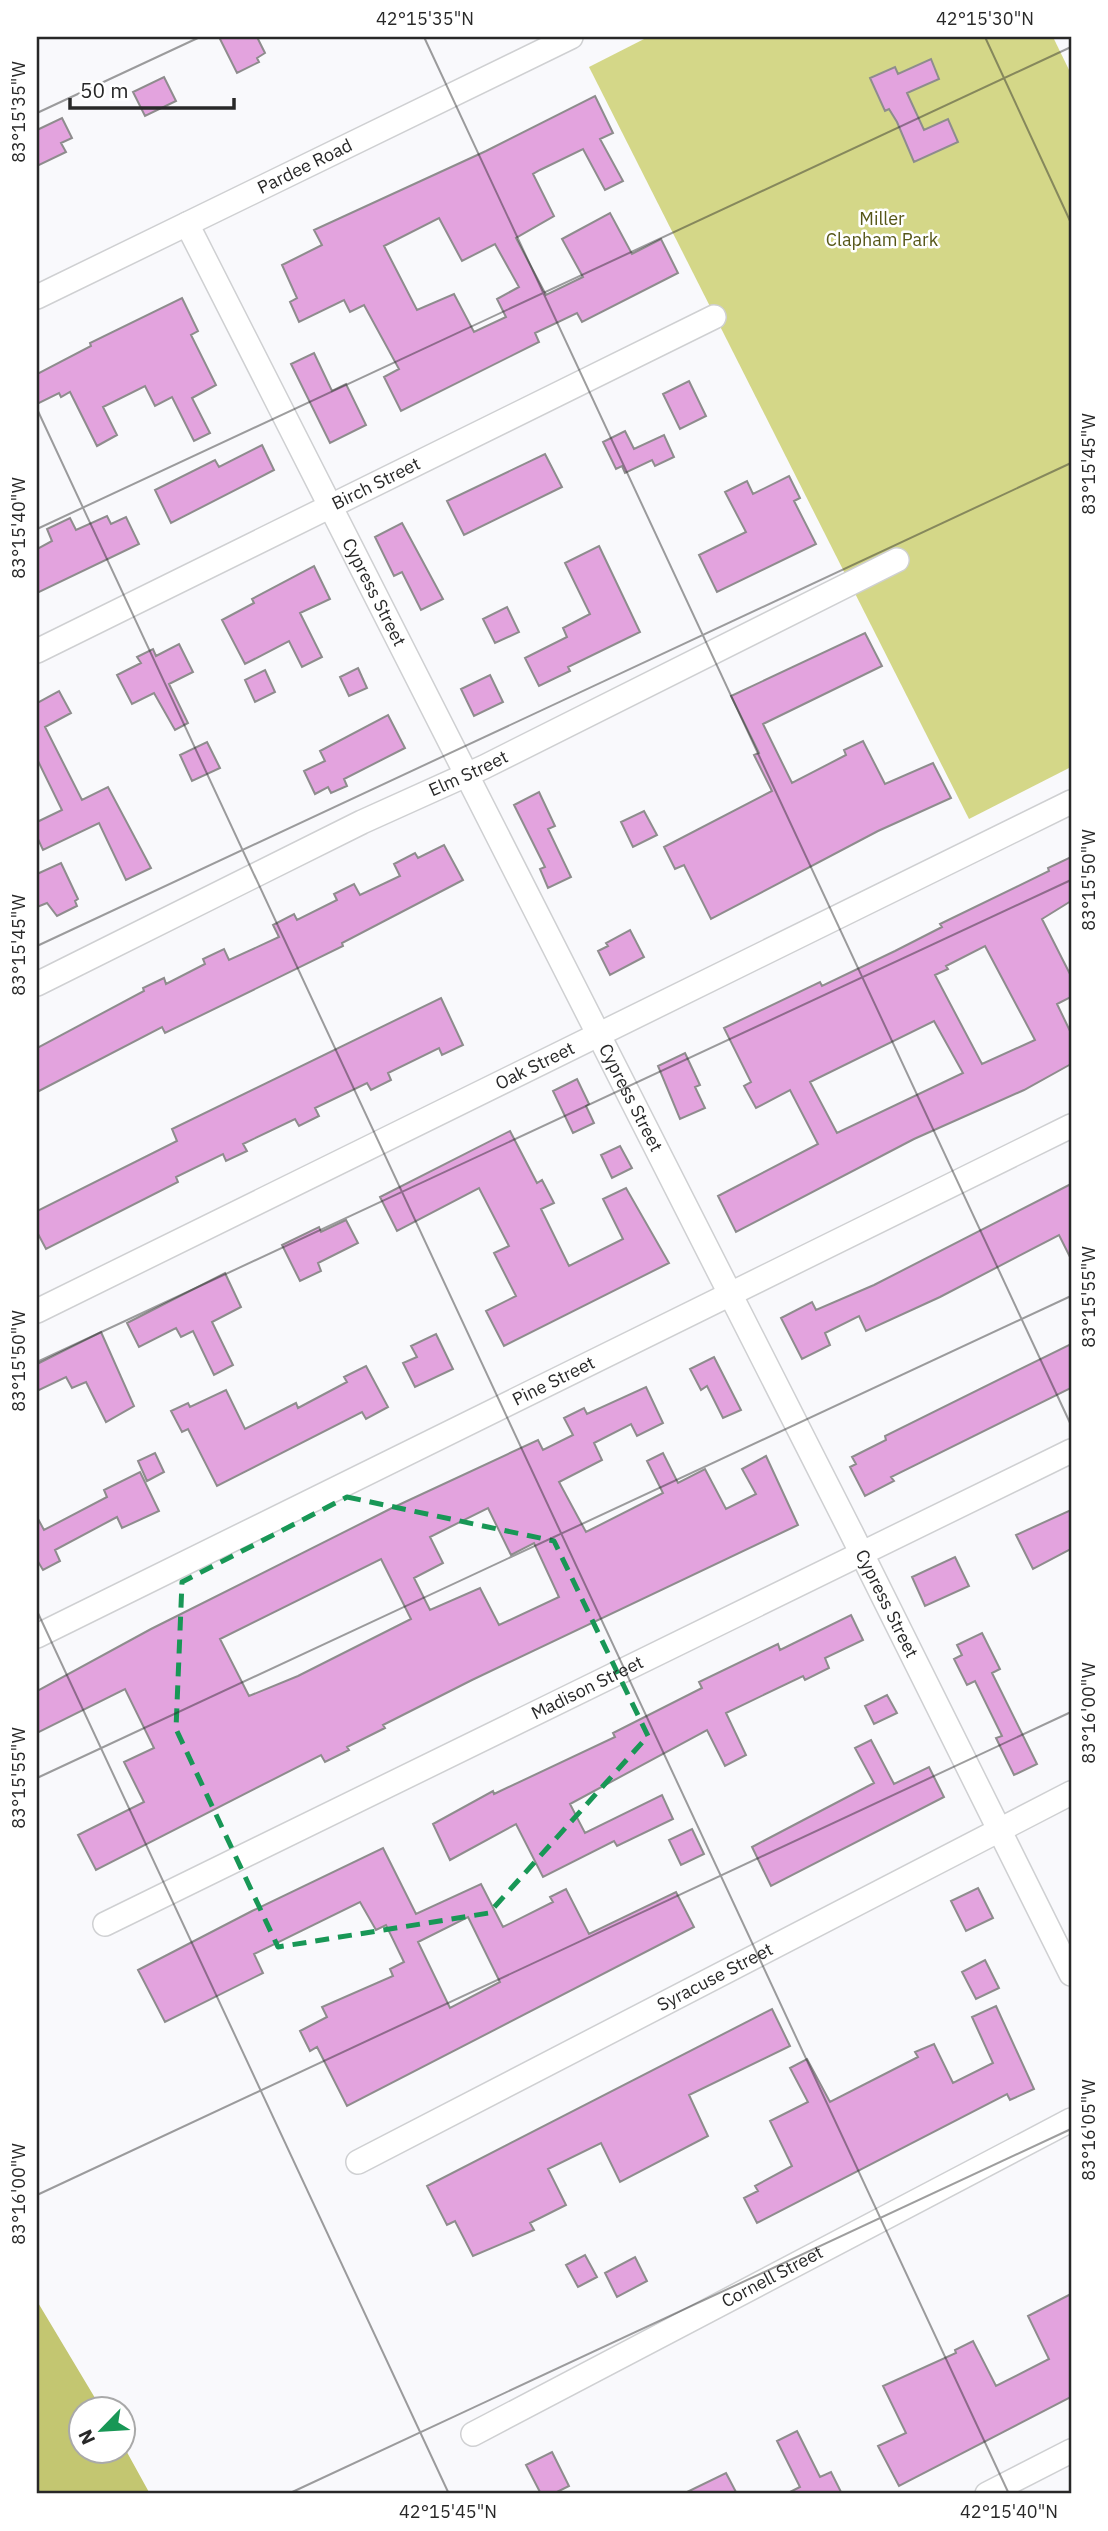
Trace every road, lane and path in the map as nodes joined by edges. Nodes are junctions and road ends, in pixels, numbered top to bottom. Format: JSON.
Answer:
{"nodes":[{"id":1,"x":571,"y":37,"type":"edge"},
{"id":2,"x":187,"y":224,"type":"junction"},
{"id":3,"x":37,"y":297,"type":"edge"},
{"id":4,"x":714,"y":317,"type":"dead end"},
{"id":5,"x":330,"y":507,"type":"junction"},
{"id":6,"x":897,"y":560,"type":"dead end"},
{"id":7,"x":37,"y":651,"type":"edge"},
{"id":8,"x":466,"y":773,"type":"junction"},
{"id":9,"x":1071,"y":802,"type":"edge"},
{"id":10,"x":37,"y":984,"type":"edge"},
{"id":11,"x":598,"y":1035,"type":"junction"},
{"id":12,"x":1071,"y":1126,"type":"edge"},
{"id":13,"x":730,"y":1294,"type":"junction"},
{"id":14,"x":37,"y":1311,"type":"edge"},
{"id":15,"x":1071,"y":1451,"type":"edge"},
{"id":16,"x":862,"y":1554,"type":"junction"},
{"id":17,"x":37,"y":1636,"type":"edge"},
{"id":18,"x":1071,"y":1793,"type":"edge"},
{"id":19,"x":998,"y":1830,"type":"junction"},
{"id":20,"x":104,"y":1924,"type":"dead end"},
{"id":21,"x":1071,"y":1974,"type":"edge"},
{"id":22,"x":1071,"y":2120,"type":"edge"},
{"id":23,"x":358,"y":2162,"type":"dead end"},
{"id":24,"x":473,"y":2434,"type":"dead end"},
{"id":25,"x":1071,"y":2451,"type":"edge"},
{"id":26,"x":987,"y":2494,"type":"edge"}],
"edges":[{"from":1,"to":2,"type":"street","name":"Pardee Road"},
{"from":2,"to":3,"type":"street","name":"Pardee Road"},
{"from":2,"to":5,"type":"street","name":"Cypress Street"},
{"from":4,"to":5,"type":"street","name":"Birch Street"},
{"from":5,"to":7,"type":"street","name":"Birch Street"},
{"from":5,"to":8,"type":"street","name":"Cypress Street"},
{"from":6,"to":8,"type":"street","name":"Elm Street"},
{"from":8,"to":10,"type":"street","name":"Elm Street"},
{"from":8,"to":11,"type":"street","name":"Cypress Street"},
{"from":9,"to":11,"type":"street","name":"Oak Street"},
{"from":11,"to":13,"type":"street","name":"Cypress Street"},
{"from":11,"to":14,"type":"street","name":"Oak Street"},
{"from":12,"to":13,"type":"street","name":"Pine Street"},
{"from":13,"to":16,"type":"street","name":"Cypress Street"},
{"from":13,"to":17,"type":"street","name":"Pine Street"},
{"from":15,"to":16,"type":"street","name":"Madison Street"},
{"from":16,"to":19,"type":"street","name":"Cypress Street"},
{"from":16,"to":20,"type":"street","name":"Madison Street"},
{"from":18,"to":19,"type":"street","name":"Syracuse Street"},
{"from":19,"to":21,"type":"street","name":"Cypress Street"},
{"from":19,"to":23,"type":"street","name":"Syracuse Street"},
{"from":22,"to":24,"type":"street","name":"Cornell Street"},
{"from":25,"to":26,"type":"street"}]}
